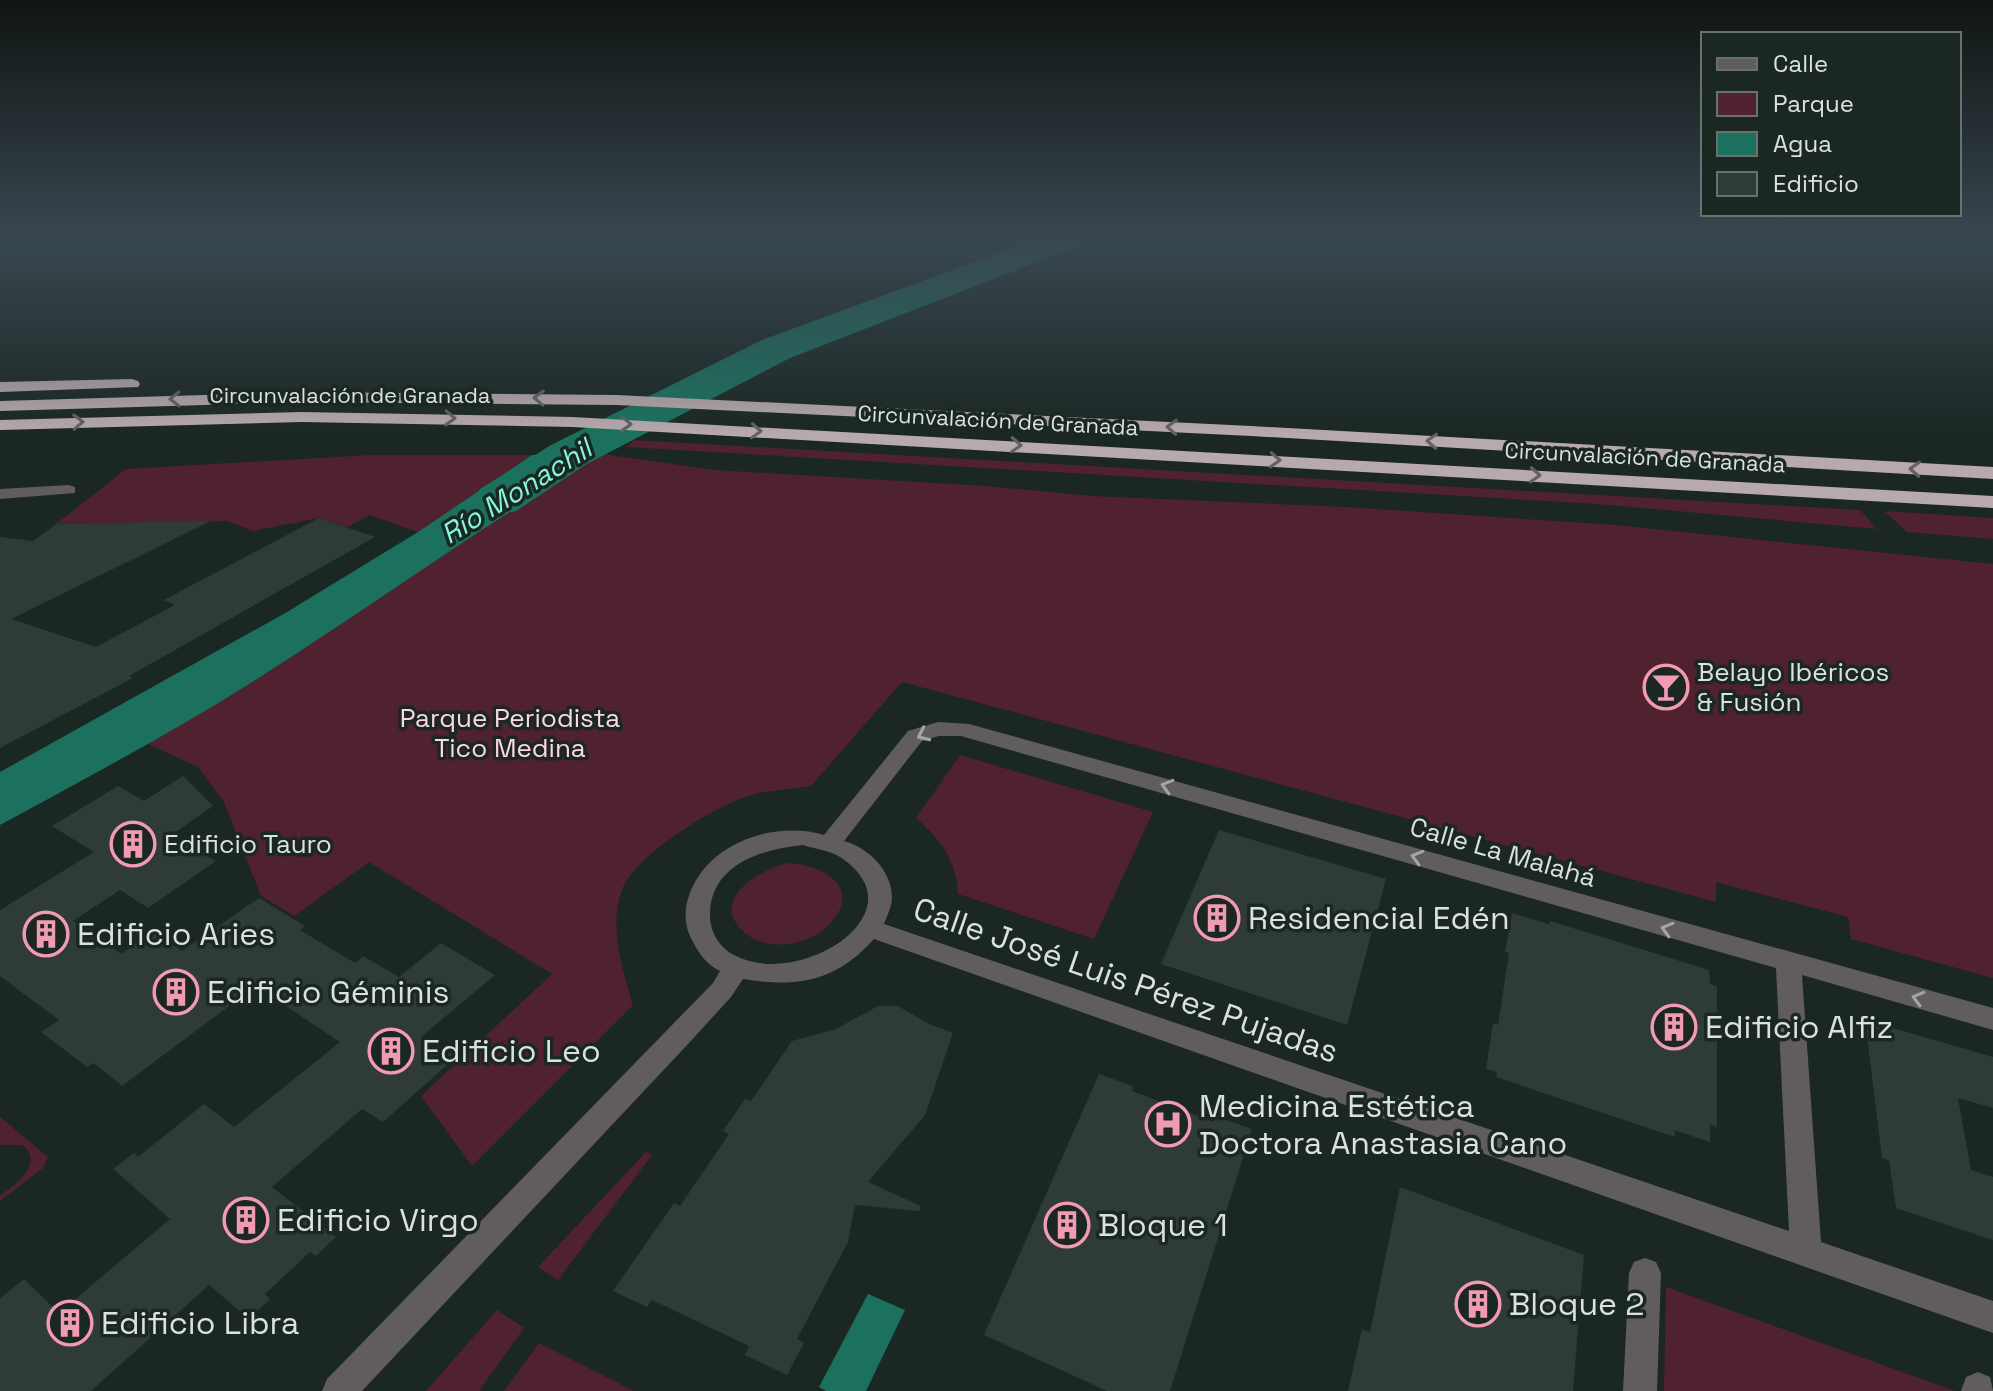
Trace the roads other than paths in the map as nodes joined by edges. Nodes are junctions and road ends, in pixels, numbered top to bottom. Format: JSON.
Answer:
{"nodes":[{"id":1,"x":0,"y":387,"type":"edge"},
{"id":2,"x":393,"y":397,"type":"junction"},
{"id":3,"x":0,"y":406,"type":"edge"},
{"id":4,"x":407,"y":417,"type":"junction"},
{"id":5,"x":0,"y":425,"type":"edge"},
{"id":6,"x":0,"y":442,"type":"edge"},
{"id":7,"x":1993,"y":473,"type":"edge"},
{"id":8,"x":69,"y":490,"type":"dead end"},
{"id":9,"x":0,"y":494,"type":"edge"},
{"id":10,"x":1993,"y":502,"type":"edge"},
{"id":11,"x":832,"y":841,"type":"junction"},
{"id":12,"x":872,"y":929,"type":"junction"},
{"id":13,"x":1788,"y":963,"type":"junction"},
{"id":14,"x":736,"y":968,"type":"junction"},
{"id":15,"x":1993,"y":1019,"type":"edge"},
{"id":16,"x":1806,"y":1252,"type":"junction"},
{"id":17,"x":1645,"y":1273,"type":"dead end"},
{"id":18,"x":1993,"y":1317,"type":"edge"},
{"id":19,"x":339,"y":1391,"type":"edge"},
{"id":20,"x":1640,"y":1391,"type":"edge"}],
"edges":[{"from":1,"to":2,"type":"highway"},
{"from":2,"to":3,"type":"highway","name":"Circunvalación de Granada","one_way":true},
{"from":7,"to":2,"type":"highway","name":"Circunvalación de Granada","one_way":true},
{"from":5,"to":4,"type":"highway","name":"Circunvalación de Granada","one_way":true},
{"from":4,"to":6,"type":"highway"},
{"from":4,"to":10,"type":"highway","name":"Circunvalación de Granada","one_way":true},
{"from":8,"to":9,"type":"street"},
{"from":11,"to":12,"type":"street"},
{"from":13,"to":11,"type":"street","name":"Calle La Malahá","one_way":true},
{"from":11,"to":14,"type":"street"},
{"from":12,"to":14,"type":"street"},
{"from":12,"to":16,"type":"street","name":"Calle José Luis Pérez Pujadas"},
{"from":15,"to":13,"type":"street","name":"Calle La Malahá","one_way":true},
{"from":13,"to":16,"type":"street"},
{"from":14,"to":19,"type":"street"},
{"from":16,"to":18,"type":"street","name":"Calle José Luis Pérez Pujadas"},
{"from":17,"to":20,"type":"street"}]}
